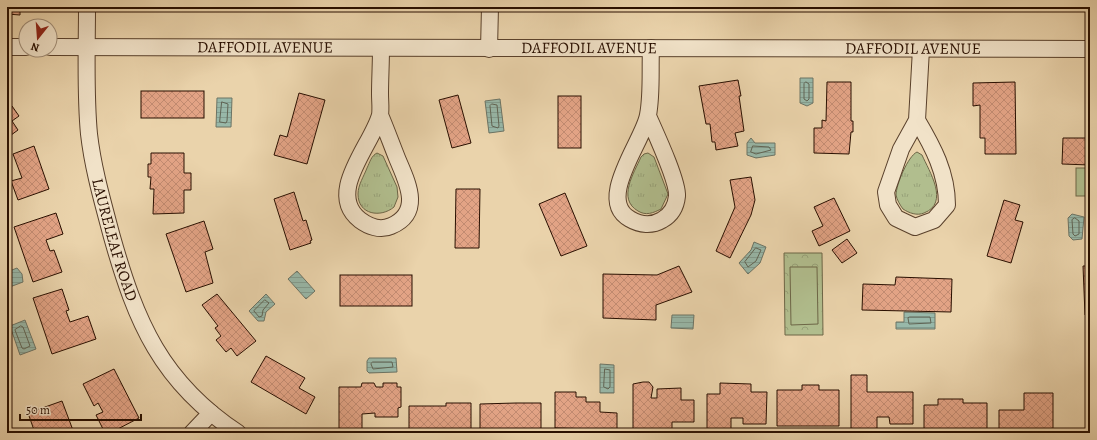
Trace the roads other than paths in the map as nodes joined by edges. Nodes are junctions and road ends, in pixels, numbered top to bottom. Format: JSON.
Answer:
{"nodes":[{"id":1,"x":87,"y":7,"type":"edge"},
{"id":2,"x":490,"y":7,"type":"edge"},
{"id":3,"x":7,"y":47,"type":"edge"},
{"id":4,"x":18,"y":47,"type":"edge"},
{"id":5,"x":58,"y":47,"type":"edge"},
{"id":6,"x":87,"y":47,"type":"junction"},
{"id":7,"x":381,"y":48,"type":"junction"},
{"id":8,"x":651,"y":48,"type":"junction"},
{"id":9,"x":489,"y":49,"type":"junction"},
{"id":10,"x":921,"y":49,"type":"junction"},
{"id":11,"x":1090,"y":49,"type":"edge"},
{"id":12,"x":380,"y":115,"type":"junction"},
{"id":13,"x":648,"y":116,"type":"junction"},
{"id":14,"x":917,"y":120,"type":"junction"},
{"id":15,"x":211,"y":413,"type":"junction"},
{"id":16,"x":192,"y":433,"type":"edge"},
{"id":17,"x":238,"y":433,"type":"edge"}],
"edges":[{"from":1,"to":6,"type":"street","name":"LAURELEAF ROAD"},
{"from":2,"to":9,"type":"street"},
{"from":3,"to":4,"type":"street"},
{"from":5,"to":6,"type":"street","name":"DAFFODIL AVENUE"},
{"from":6,"to":7,"type":"street","name":"DAFFODIL AVENUE"},
{"from":6,"to":15,"type":"street","name":"LAURELEAF ROAD"},
{"from":7,"to":9,"type":"street","name":"DAFFODIL AVENUE"},
{"from":7,"to":12,"type":"street"},
{"from":8,"to":9,"type":"street","name":"DAFFODIL AVENUE"},
{"from":8,"to":10,"type":"street","name":"DAFFODIL AVENUE"},
{"from":8,"to":13,"type":"street"},
{"from":10,"to":11,"type":"street","name":"DAFFODIL AVENUE"},
{"from":10,"to":14,"type":"street"},
{"from":12,"to":12,"type":"street"},
{"from":13,"to":13,"type":"street"},
{"from":14,"to":14,"type":"street"},
{"from":15,"to":16,"type":"street"},
{"from":15,"to":17,"type":"street","name":"LAURELEAF ROAD"}]}
